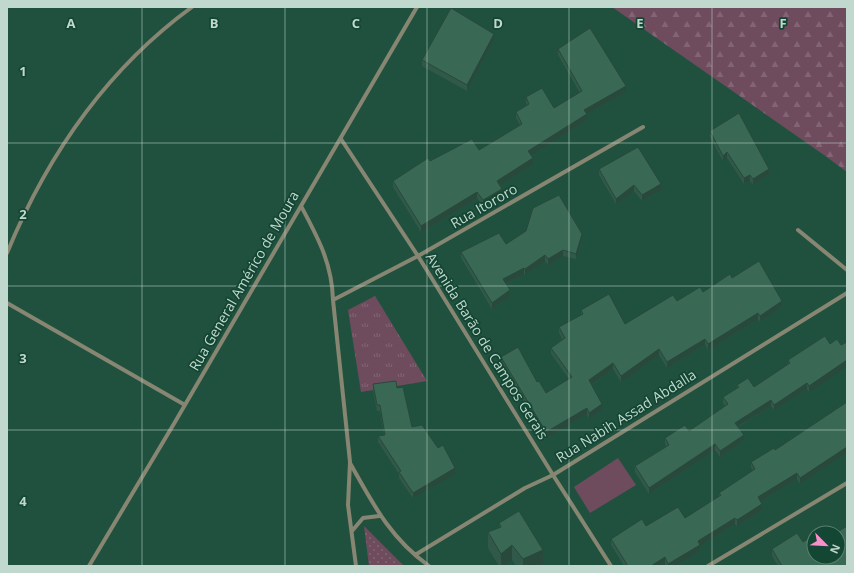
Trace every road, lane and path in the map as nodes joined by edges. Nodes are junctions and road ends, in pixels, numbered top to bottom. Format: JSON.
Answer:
{"nodes":[{"id":1,"x":192,"y":7,"type":"edge"},
{"id":2,"x":417,"y":7,"type":"edge"},
{"id":3,"x":643,"y":127,"type":"dead end"},
{"id":4,"x":341,"y":139,"type":"junction"},
{"id":5,"x":301,"y":206,"type":"junction"},
{"id":6,"x":798,"y":230,"type":"dead end"},
{"id":7,"x":7,"y":253,"type":"edge"},
{"id":8,"x":418,"y":256,"type":"junction"},
{"id":9,"x":847,"y":270,"type":"edge"},
{"id":10,"x":847,"y":293,"type":"edge"},
{"id":11,"x":333,"y":300,"type":"junction"},
{"id":12,"x":7,"y":303,"type":"edge"},
{"id":13,"x":185,"y":405,"type":"junction"},
{"id":14,"x":350,"y":462,"type":"junction"},
{"id":15,"x":552,"y":475,"type":"junction"},
{"id":16,"x":847,"y":483,"type":"edge"},
{"id":17,"x":380,"y":516,"type":"junction"},
{"id":18,"x":352,"y":531,"type":"junction"},
{"id":19,"x":415,"y":554,"type":"junction"},
{"id":20,"x":89,"y":566,"type":"edge"},
{"id":21,"x":356,"y":566,"type":"edge"},
{"id":22,"x":429,"y":566,"type":"edge"},
{"id":23,"x":611,"y":566,"type":"edge"},
{"id":24,"x":708,"y":566,"type":"edge"}],
"edges":[{"from":1,"to":7,"type":"street"},
{"from":2,"to":4,"type":"street","name":"Rua General Américo de Moura"},
{"from":3,"to":8,"type":"street","name":"Rua Itororo"},
{"from":4,"to":5,"type":"street","name":"Rua General Américo de Moura"},
{"from":4,"to":8,"type":"street","name":"Avenida Barão de Campos Gerais"},
{"from":5,"to":11,"type":"street"},
{"from":5,"to":13,"type":"street","name":"Rua General Américo de Moura"},
{"from":6,"to":9,"type":"street"},
{"from":8,"to":11,"type":"street","name":"Rua Itororo"},
{"from":8,"to":15,"type":"street","name":"Avenida Barão de Campos Gerais"},
{"from":10,"to":15,"type":"street","name":"Rua Nabih Assad Abdalla"},
{"from":11,"to":14,"type":"street"},
{"from":12,"to":13,"type":"street"},
{"from":13,"to":20,"type":"street","name":"Rua General Américo de Moura"},
{"from":14,"to":17,"type":"street"},
{"from":14,"to":18,"type":"street"},
{"from":15,"to":19,"type":"street","name":"Rua Nabih Assad Abdalla"},
{"from":15,"to":23,"type":"street","name":"Avenida Barão de Campos Gerais"},
{"from":16,"to":24,"type":"street"},
{"from":17,"to":18,"type":"street"},
{"from":17,"to":19,"type":"street"},
{"from":18,"to":21,"type":"street"},
{"from":19,"to":22,"type":"street"}]}
